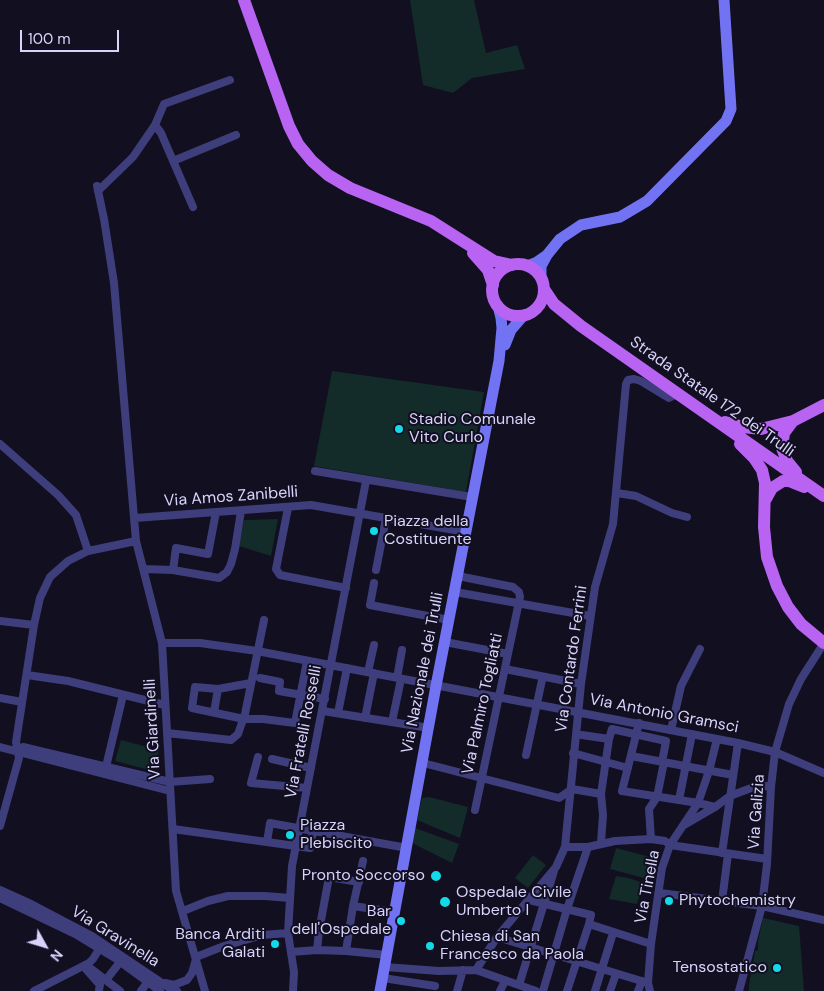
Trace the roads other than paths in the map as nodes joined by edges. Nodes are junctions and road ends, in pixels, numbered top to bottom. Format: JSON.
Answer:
{"nodes":[{"id":1,"x":244,"y":0,"type":"edge"},
{"id":2,"x":724,"y":0,"type":"edge"},
{"id":3,"x":230,"y":80,"type":"dead end"},
{"id":4,"x":155,"y":125,"type":"junction"},
{"id":5,"x":236,"y":135,"type":"dead end"},
{"id":6,"x":173,"y":161,"type":"junction"},
{"id":7,"x":193,"y":207,"type":"dead end"},
{"id":8,"x":453,"y":234,"type":"junction"},
{"id":9,"x":547,"y":255,"type":"junction"},
{"id":10,"x":512,"y":265,"type":"junction"},
{"id":11,"x":526,"y":266,"type":"junction"},
{"id":12,"x":542,"y":283,"type":"junction"},
{"id":13,"x":493,"y":285,"type":"junction"},
{"id":14,"x":498,"y":306,"type":"junction"},
{"id":15,"x":527,"y":314,"type":"junction"},
{"id":16,"x":581,"y":326,"type":"junction"},
{"id":17,"x":500,"y":361,"type":"junction"},
{"id":18,"x":677,"y":394,"type":"junction"},
{"id":19,"x":824,"y":405,"type":"edge"},
{"id":20,"x":713,"y":418,"type":"junction"},
{"id":21,"x":792,"y":421,"type":"junction"},
{"id":22,"x":0,"y":444,"type":"edge"},
{"id":23,"x":315,"y":471,"type":"dead end"},
{"id":24,"x":366,"y":480,"type":"junction"},
{"id":25,"x":805,"y":483,"type":"junction"},
{"id":26,"x":617,"y":493,"type":"junction"},
{"id":27,"x":823,"y":495,"type":"edge"},
{"id":28,"x":472,"y":497,"type":"junction"},
{"id":29,"x":766,"y":498,"type":"junction"},
{"id":30,"x":288,"y":508,"type":"junction"},
{"id":31,"x":241,"y":511,"type":"junction"},
{"id":32,"x":216,"y":512,"type":"junction"},
{"id":33,"x":360,"y":513,"type":"junction"},
{"id":34,"x":687,"y":517,"type":"dead end"},
{"id":35,"x":135,"y":518,"type":"junction"},
{"id":36,"x":386,"y":518,"type":"junction"},
{"id":37,"x":466,"y":532,"type":"junction"},
{"id":38,"x":136,"y":541,"type":"junction"},
{"id":39,"x":88,"y":551,"type":"junction"},
{"id":40,"x":144,"y":569,"type":"junction"},
{"id":41,"x":173,"y":570,"type":"junction"},
{"id":42,"x":376,"y":570,"type":"dead end"},
{"id":43,"x":458,"y":576,"type":"junction"},
{"id":44,"x":374,"y":583,"type":"dead end"},
{"id":45,"x":346,"y":588,"type":"junction"},
{"id":46,"x":455,"y":592,"type":"junction"},
{"id":47,"x":518,"y":604,"type":"junction"},
{"id":48,"x":590,"y":616,"type":"junction"},
{"id":49,"x":264,"y":620,"type":"dead end"},
{"id":50,"x":449,"y":620,"type":"junction"},
{"id":51,"x":0,"y":621,"type":"edge"},
{"id":52,"x":34,"y":626,"type":"junction"},
{"id":53,"x":445,"y":642,"type":"junction"},
{"id":54,"x":162,"y":643,"type":"junction"},
{"id":55,"x":824,"y":643,"type":"edge"},
{"id":56,"x":374,"y":645,"type":"dead end"},
{"id":57,"x":700,"y":649,"type":"dead end"},
{"id":58,"x":402,"y":650,"type":"dead end"},
{"id":59,"x":257,"y":651,"type":"junction"},
{"id":60,"x":508,"y":654,"type":"junction"},
{"id":61,"x":307,"y":661,"type":"junction"},
{"id":62,"x":331,"y":665,"type":"junction"},
{"id":63,"x":347,"y":668,"type":"junction"},
{"id":64,"x":505,"y":668,"type":"junction"},
{"id":65,"x":371,"y":673,"type":"junction"},
{"id":66,"x":27,"y":675,"type":"junction"},
{"id":67,"x":260,"y":678,"type":"dead end"},
{"id":68,"x":399,"y":678,"type":"junction"},
{"id":69,"x":542,"y":680,"type":"dead end"},
{"id":70,"x":251,"y":683,"type":"junction"},
{"id":71,"x":581,"y":684,"type":"junction"},
{"id":72,"x":436,"y":686,"type":"junction"},
{"id":73,"x":218,"y":689,"type":"junction"},
{"id":74,"x":123,"y":695,"type":"junction"},
{"id":75,"x":300,"y":695,"type":"junction"},
{"id":76,"x":499,"y":697,"type":"junction"},
{"id":77,"x":0,"y":698,"type":"edge"},
{"id":78,"x":325,"y":699,"type":"junction"},
{"id":79,"x":22,"y":702,"type":"junction"},
{"id":80,"x":537,"y":704,"type":"junction"},
{"id":81,"x":165,"y":705,"type":"junction"},
{"id":82,"x":322,"y":711,"type":"junction"},
{"id":83,"x":214,"y":712,"type":"junction"},
{"id":84,"x":579,"y":712,"type":"junction"},
{"id":85,"x":338,"y":713,"type":"junction"},
{"id":86,"x":365,"y":718,"type":"junction"},
{"id":87,"x":244,"y":719,"type":"junction"},
{"id":88,"x":392,"y":722,"type":"junction"},
{"id":89,"x":639,"y":723,"type":"junction"},
{"id":90,"x":429,"y":728,"type":"junction"},
{"id":91,"x":672,"y":730,"type":"junction"},
{"id":92,"x":167,"y":733,"type":"junction"},
{"id":93,"x":636,"y":734,"type":"junction"},
{"id":94,"x":692,"y":734,"type":"junction"},
{"id":95,"x":582,"y":735,"type":"dead end"},
{"id":96,"x":610,"y":739,"type":"junction"},
{"id":97,"x":717,"y":739,"type":"junction"},
{"id":98,"x":738,"y":743,"type":"junction"},
{"id":99,"x":0,"y":747,"type":"edge"},
{"id":100,"x":17,"y":750,"type":"junction"},
{"id":101,"x":775,"y":752,"type":"junction"},
{"id":102,"x":574,"y":753,"type":"junction"},
{"id":103,"x":526,"y":755,"type":"dead end"},
{"id":104,"x":631,"y":756,"type":"junction"},
{"id":105,"x":258,"y":757,"type":"dead end"},
{"id":106,"x":272,"y":759,"type":"dead end"},
{"id":107,"x":664,"y":760,"type":"junction"},
{"id":108,"x":605,"y":762,"type":"junction"},
{"id":109,"x":423,"y":763,"type":"junction"},
{"id":110,"x":685,"y":766,"type":"junction"},
{"id":111,"x":311,"y":768,"type":"junction"},
{"id":112,"x":628,"y":768,"type":"junction"},
{"id":113,"x":105,"y":770,"type":"junction"},
{"id":114,"x":709,"y":770,"type":"junction"},
{"id":115,"x":824,"y":773,"type":"edge"},
{"id":116,"x":733,"y":775,"type":"junction"},
{"id":117,"x":482,"y":777,"type":"junction"},
{"id":118,"x":210,"y":779,"type":"dead end"},
{"id":119,"x":170,"y":786,"type":"junction"},
{"id":120,"x":307,"y":788,"type":"junction"},
{"id":121,"x":771,"y":788,"type":"junction"},
{"id":122,"x":572,"y":789,"type":"junction"},
{"id":123,"x":600,"y":794,"type":"junction"},
{"id":124,"x":730,"y":796,"type":"junction"},
{"id":125,"x":657,"y":797,"type":"junction"},
{"id":126,"x":679,"y":800,"type":"junction"},
{"id":127,"x":698,"y":803,"type":"junction"},
{"id":128,"x":715,"y":807,"type":"junction"},
{"id":129,"x":475,"y":810,"type":"dead end"},
{"id":130,"x":0,"y":826,"type":"edge"},
{"id":131,"x":683,"y":826,"type":"junction"},
{"id":132,"x":173,"y":829,"type":"junction"},
{"id":133,"x":298,"y":829,"type":"junction"},
{"id":134,"x":314,"y":832,"type":"junction"},
{"id":135,"x":651,"y":839,"type":"junction"},
{"id":136,"x":267,"y":842,"type":"junction"},
{"id":137,"x":601,"y":844,"type":"junction"},
{"id":138,"x":670,"y":845,"type":"junction"},
{"id":139,"x":295,"y":846,"type":"junction"},
{"id":140,"x":566,"y":847,"type":"junction"},
{"id":141,"x":588,"y":847,"type":"junction"},
{"id":142,"x":407,"y":848,"type":"junction"},
{"id":143,"x":725,"y":853,"type":"junction"},
{"id":144,"x":767,"y":859,"type":"junction"},
{"id":145,"x":363,"y":861,"type":"dead end"},
{"id":146,"x":556,"y":867,"type":"junction"},
{"id":147,"x":359,"y":882,"type":"junction"},
{"id":148,"x":0,"y":890,"type":"edge"},
{"id":149,"x":660,"y":893,"type":"junction"},
{"id":150,"x":0,"y":898,"type":"edge"},
{"id":151,"x":290,"y":898,"type":"junction"},
{"id":152,"x":530,"y":900,"type":"junction"},
{"id":153,"x":722,"y":901,"type":"junction"},
{"id":154,"x":544,"y":903,"type":"junction"},
{"id":155,"x":353,"y":906,"type":"junction"},
{"id":156,"x":762,"y":906,"type":"junction"},
{"id":157,"x":567,"y":909,"type":"junction"},
{"id":158,"x":182,"y":912,"type":"junction"},
{"id":159,"x":394,"y":912,"type":"junction"},
{"id":160,"x":824,"y":920,"type":"edge"},
{"id":161,"x":589,"y":924,"type":"junction"},
{"id":162,"x":288,"y":933,"type":"junction"},
{"id":163,"x":613,"y":933,"type":"junction"},
{"id":164,"x":497,"y":937,"type":"junction"},
{"id":165,"x":651,"y":944,"type":"junction"},
{"id":166,"x":101,"y":945,"type":"junction"},
{"id":167,"x":530,"y":947,"type":"junction"},
{"id":168,"x":318,"y":950,"type":"junction"},
{"id":169,"x":346,"y":951,"type":"junction"},
{"id":170,"x":291,"y":952,"type":"junction"},
{"id":171,"x":387,"y":955,"type":"junction"},
{"id":172,"x":554,"y":955,"type":"junction"},
{"id":173,"x":196,"y":957,"type":"junction"},
{"id":174,"x":120,"y":962,"type":"junction"},
{"id":175,"x":576,"y":962,"type":"junction"},
{"id":176,"x":85,"y":965,"type":"junction"},
{"id":177,"x":464,"y":970,"type":"junction"},
{"id":178,"x":476,"y":970,"type":"junction"},
{"id":179,"x":602,"y":970,"type":"junction"},
{"id":180,"x":440,"y":971,"type":"junction"},
{"id":181,"x":384,"y":972,"type":"junction"},
{"id":182,"x":616,"y":974,"type":"junction"},
{"id":183,"x":150,"y":979,"type":"junction"},
{"id":184,"x":106,"y":980,"type":"junction"},
{"id":185,"x":505,"y":981,"type":"junction"},
{"id":186,"x":162,"y":982,"type":"junction"},
{"id":187,"x":518,"y":985,"type":"junction"},
{"id":188,"x":646,"y":985,"type":"edge"},
{"id":189,"x":423,"y":988,"type":"edge"},
{"id":190,"x":434,"y":989,"type":"edge"},
{"id":191,"x":99,"y":990,"type":"edge"},
{"id":192,"x":114,"y":990,"type":"edge"},
{"id":193,"x":531,"y":990,"type":"edge"},
{"id":194,"x":34,"y":991,"type":"edge"},
{"id":195,"x":141,"y":991,"type":"edge"},
{"id":196,"x":160,"y":991,"type":"edge"},
{"id":197,"x":177,"y":991,"type":"edge"},
{"id":198,"x":205,"y":991,"type":"edge"},
{"id":199,"x":293,"y":991,"type":"edge"},
{"id":200,"x":380,"y":991,"type":"edge"},
{"id":201,"x":457,"y":991,"type":"edge"},
{"id":202,"x":500,"y":991,"type":"edge"},
{"id":203,"x":543,"y":991,"type":"edge"},
{"id":204,"x":567,"y":991,"type":"edge"},
{"id":205,"x":596,"y":991,"type":"edge"},
{"id":206,"x":610,"y":991,"type":"edge"},
{"id":207,"x":638,"y":991,"type":"edge"},
{"id":208,"x":739,"y":991,"type":"edge"}],
"edges":[{"from":1,"to":8,"type":"main road"},
{"from":2,"to":9,"type":"street"},
{"from":3,"to":4,"type":"street"},
{"from":4,"to":6,"type":"street"},
{"from":4,"to":35,"type":"street","name":"Via Giardinelli"},
{"from":5,"to":6,"type":"street"},
{"from":6,"to":7,"type":"street"},
{"from":8,"to":10,"type":"main road"},
{"from":8,"to":13,"type":"main road"},
{"from":9,"to":11,"type":"street"},
{"from":9,"to":12,"type":"street"},
{"from":10,"to":11,"type":"main road"},
{"from":10,"to":13,"type":"main road"},
{"from":11,"to":12,"type":"main road","name":"Strada Statale 172 dei Trulli"},
{"from":12,"to":15,"type":"main road"},
{"from":12,"to":16,"type":"main road","name":"Strada Statale 172 dei Trulli"},
{"from":13,"to":14,"type":"main road"},
{"from":14,"to":15,"type":"main road","name":"Strada Statale 172 dei Trulli"},
{"from":14,"to":17,"type":"street","name":"Via Nazionale dei Trulli"},
{"from":15,"to":16,"type":"main road","name":"Strada Statale 172 dei Trulli"},
{"from":15,"to":17,"type":"street","name":"Via Nazionale dei Trulli"},
{"from":16,"to":18,"type":"main road","name":"Strada Statale 172 dei Trulli"},
{"from":17,"to":28,"type":"street","name":"Via Nazionale dei Trulli"},
{"from":18,"to":20,"type":"main road","name":"Strada Statale 172 dei Trulli"},
{"from":18,"to":26,"type":"street","name":"Via Contardo Ferrini"},
{"from":19,"to":21,"type":"main road"},
{"from":20,"to":21,"type":"main road"},
{"from":20,"to":25,"type":"main road","name":"Strada Statale 172 dei Trulli"},
{"from":20,"to":29,"type":"main road"},
{"from":21,"to":25,"type":"main road"},
{"from":22,"to":39,"type":"street"},
{"from":23,"to":24,"type":"street"},
{"from":24,"to":28,"type":"street"},
{"from":24,"to":33,"type":"street","name":"Via Fratelli Rosselli"},
{"from":25,"to":27,"type":"main road","name":"Strada Statale 172 dei Trulli"},
{"from":26,"to":34,"type":"street"},
{"from":26,"to":48,"type":"street","name":"Via Contardo Ferrini"},
{"from":27,"to":29,"type":"main road"},
{"from":28,"to":37,"type":"street","name":"Via Nazionale dei Trulli"},
{"from":29,"to":55,"type":"main road"},
{"from":30,"to":31,"type":"street","name":"Via Amos Zanibelli"},
{"from":30,"to":33,"type":"street","name":"Via Amos Zanibelli"},
{"from":30,"to":45,"type":"street"},
{"from":31,"to":32,"type":"street","name":"Via Amos Zanibelli"},
{"from":31,"to":41,"type":"street"},
{"from":32,"to":35,"type":"street","name":"Via Amos Zanibelli"},
{"from":32,"to":41,"type":"street"},
{"from":33,"to":36,"type":"street"},
{"from":33,"to":45,"type":"street","name":"Via Fratelli Rosselli"},
{"from":35,"to":38,"type":"street","name":"Via Giardinelli"},
{"from":36,"to":37,"type":"street"},
{"from":36,"to":42,"type":"street"},
{"from":37,"to":43,"type":"street","name":"Via Nazionale dei Trulli"},
{"from":38,"to":39,"type":"street"},
{"from":38,"to":40,"type":"street","name":"Via Giardinelli"},
{"from":39,"to":52,"type":"street"},
{"from":40,"to":41,"type":"street"},
{"from":40,"to":54,"type":"street","name":"Via Giardinelli"},
{"from":43,"to":46,"type":"street","name":"Via Nazionale dei Trulli"},
{"from":43,"to":47,"type":"street"},
{"from":44,"to":50,"type":"street"},
{"from":45,"to":62,"type":"street","name":"Via Fratelli Rosselli"},
{"from":46,"to":47,"type":"street"},
{"from":46,"to":50,"type":"street","name":"Via Nazionale dei Trulli"},
{"from":47,"to":48,"type":"street"},
{"from":47,"to":60,"type":"street","name":"Via Palmiro Togliatti"},
{"from":48,"to":71,"type":"street","name":"Via Contardo Ferrini"},
{"from":49,"to":59,"type":"street"},
{"from":50,"to":53,"type":"street","name":"Via Nazionale dei Trulli"},
{"from":51,"to":52,"type":"street"},
{"from":52,"to":66,"type":"street"},
{"from":53,"to":60,"type":"street"},
{"from":53,"to":72,"type":"street","name":"Via Nazionale dei Trulli"},
{"from":54,"to":59,"type":"street","name":"Via Antonio Gramsci"},
{"from":54,"to":81,"type":"street","name":"Via Giardinelli"},
{"from":55,"to":101,"type":"street","name":"Via Galizia"},
{"from":56,"to":65,"type":"street"},
{"from":57,"to":91,"type":"street"},
{"from":58,"to":68,"type":"street"},
{"from":59,"to":61,"type":"street","name":"Via Antonio Gramsci"},
{"from":59,"to":70,"type":"street"},
{"from":60,"to":64,"type":"street","name":"Via Palmiro Togliatti"},
{"from":61,"to":62,"type":"street","name":"Via Antonio Gramsci"},
{"from":61,"to":75,"type":"street"},
{"from":62,"to":63,"type":"street","name":"Via Antonio Gramsci"},
{"from":62,"to":78,"type":"street","name":"Via Fratelli Rosselli"},
{"from":63,"to":65,"type":"street","name":"Via Antonio Gramsci"},
{"from":63,"to":85,"type":"street"},
{"from":64,"to":71,"type":"street"},
{"from":64,"to":76,"type":"street","name":"Via Palmiro Togliatti"},
{"from":65,"to":68,"type":"street","name":"Via Antonio Gramsci"},
{"from":65,"to":86,"type":"street"},
{"from":66,"to":74,"type":"street"},
{"from":66,"to":79,"type":"street"},
{"from":67,"to":75,"type":"street"},
{"from":68,"to":72,"type":"street","name":"Via Antonio Gramsci"},
{"from":68,"to":88,"type":"street"},
{"from":69,"to":80,"type":"street"},
{"from":70,"to":73,"type":"street"},
{"from":70,"to":87,"type":"street"},
{"from":71,"to":84,"type":"street","name":"Via Contardo Ferrini"},
{"from":72,"to":76,"type":"street","name":"Via Antonio Gramsci"},
{"from":72,"to":90,"type":"street","name":"Via Nazionale dei Trulli"},
{"from":73,"to":83,"type":"street"},
{"from":73,"to":83,"type":"street"},
{"from":74,"to":81,"type":"street"},
{"from":74,"to":113,"type":"street"},
{"from":75,"to":78,"type":"street"},
{"from":75,"to":87,"type":"street"},
{"from":76,"to":80,"type":"street","name":"Via Antonio Gramsci"},
{"from":76,"to":117,"type":"street","name":"Via Palmiro Togliatti"},
{"from":77,"to":79,"type":"street"},
{"from":78,"to":82,"type":"street","name":"Via Fratelli Rosselli"},
{"from":79,"to":100,"type":"street"},
{"from":80,"to":84,"type":"street","name":"Via Antonio Gramsci"},
{"from":80,"to":103,"type":"street"},
{"from":81,"to":92,"type":"street","name":"Via Giardinelli"},
{"from":82,"to":85,"type":"street"},
{"from":82,"to":111,"type":"street","name":"Via Fratelli Rosselli"},
{"from":83,"to":87,"type":"street"},
{"from":84,"to":89,"type":"street","name":"Via Antonio Gramsci"},
{"from":84,"to":102,"type":"street","name":"Via Contardo Ferrini"},
{"from":85,"to":86,"type":"street"},
{"from":86,"to":88,"type":"street"},
{"from":87,"to":92,"type":"street"},
{"from":88,"to":90,"type":"street"},
{"from":89,"to":91,"type":"street","name":"Via Antonio Gramsci"},
{"from":89,"to":93,"type":"street"},
{"from":90,"to":109,"type":"street","name":"Via Nazionale dei Trulli"},
{"from":91,"to":94,"type":"street","name":"Via Antonio Gramsci"},
{"from":92,"to":119,"type":"street","name":"Via Giardinelli"},
{"from":93,"to":96,"type":"street","name":"Via Antonio Gramsci"},
{"from":93,"to":104,"type":"street"},
{"from":93,"to":107,"type":"street","name":"Via Antonio Gramsci"},
{"from":94,"to":97,"type":"street","name":"Via Antonio Gramsci"},
{"from":94,"to":110,"type":"street"},
{"from":95,"to":96,"type":"street"},
{"from":96,"to":108,"type":"street"},
{"from":97,"to":98,"type":"street","name":"Via Antonio Gramsci"},
{"from":97,"to":114,"type":"street","name":"Via Tinella"},
{"from":98,"to":101,"type":"street","name":"Via Antonio Gramsci"},
{"from":98,"to":116,"type":"street"},
{"from":99,"to":100,"type":"street"},
{"from":100,"to":113,"type":"street"},
{"from":100,"to":130,"type":"street"},
{"from":101,"to":115,"type":"street","name":"Via Antonio Gramsci"},
{"from":101,"to":121,"type":"street","name":"Via Galizia"},
{"from":102,"to":108,"type":"street"},
{"from":102,"to":122,"type":"street","name":"Via Contardo Ferrini"},
{"from":104,"to":107,"type":"street"},
{"from":104,"to":112,"type":"street"},
{"from":105,"to":120,"type":"street"},
{"from":106,"to":111,"type":"street"},
{"from":107,"to":110,"type":"street"},
{"from":107,"to":125,"type":"street"},
{"from":108,"to":112,"type":"street"},
{"from":108,"to":123,"type":"street"},
{"from":109,"to":117,"type":"street"},
{"from":109,"to":142,"type":"street","name":"Via Nazionale dei Trulli"},
{"from":110,"to":114,"type":"street"},
{"from":110,"to":126,"type":"street"},
{"from":111,"to":120,"type":"street","name":"Via Fratelli Rosselli"},
{"from":112,"to":125,"type":"street"},
{"from":113,"to":119,"type":"street"},
{"from":114,"to":116,"type":"street"},
{"from":114,"to":127,"type":"street","name":"Via Tinella"},
{"from":116,"to":124,"type":"street"},
{"from":117,"to":122,"type":"street"},
{"from":117,"to":129,"type":"street","name":"Via Palmiro Togliatti"},
{"from":118,"to":119,"type":"street"},
{"from":119,"to":132,"type":"street","name":"Via Giardinelli"},
{"from":120,"to":133,"type":"street","name":"Via Fratelli Rosselli"},
{"from":121,"to":124,"type":"street"},
{"from":121,"to":144,"type":"street","name":"Via Galizia"},
{"from":122,"to":123,"type":"street"},
{"from":122,"to":140,"type":"street","name":"Via Contardo Ferrini"},
{"from":123,"to":137,"type":"street"},
{"from":124,"to":128,"type":"street"},
{"from":124,"to":143,"type":"street"},
{"from":125,"to":126,"type":"street"},
{"from":125,"to":135,"type":"street"},
{"from":126,"to":127,"type":"street"},
{"from":127,"to":128,"type":"street"},
{"from":127,"to":131,"type":"street","name":"Via Tinella"},
{"from":128,"to":131,"type":"street"},
{"from":131,"to":138,"type":"street","name":"Via Tinella"},
{"from":132,"to":136,"type":"street"},
{"from":132,"to":158,"type":"street","name":"Via Giardinelli"},
{"from":133,"to":134,"type":"street"},
{"from":133,"to":136,"type":"street"},
{"from":133,"to":139,"type":"street","name":"Via Fratelli Rosselli"},
{"from":134,"to":139,"type":"street"},
{"from":134,"to":142,"type":"street"},
{"from":135,"to":137,"type":"street"},
{"from":135,"to":138,"type":"street"},
{"from":136,"to":139,"type":"street"},
{"from":137,"to":141,"type":"street"},
{"from":138,"to":143,"type":"street"},
{"from":138,"to":149,"type":"street","name":"Via Tinella"},
{"from":139,"to":151,"type":"street","name":"Via Fratelli Rosselli"},
{"from":140,"to":141,"type":"street"},
{"from":140,"to":146,"type":"street","name":"Via Contardo Ferrini"},
{"from":141,"to":157,"type":"street"},
{"from":142,"to":159,"type":"street","name":"Via Nazionale dei Trulli"},
{"from":143,"to":144,"type":"street"},
{"from":143,"to":153,"type":"street"},
{"from":144,"to":156,"type":"street","name":"Via Galizia"},
{"from":145,"to":147,"type":"street"},
{"from":146,"to":152,"type":"street","name":"Via Contardo Ferrini"},
{"from":146,"to":154,"type":"street"},
{"from":147,"to":155,"type":"street"},
{"from":147,"to":168,"type":"street"},
{"from":148,"to":166,"type":"street","name":"Via Gravinella"},
{"from":149,"to":153,"type":"street"},
{"from":149,"to":165,"type":"street","name":"Via Tinella"},
{"from":150,"to":166,"type":"street","name":"Via Gravinella"},
{"from":151,"to":158,"type":"street"},
{"from":151,"to":162,"type":"street","name":"Via Fratelli Rosselli"},
{"from":152,"to":154,"type":"street"},
{"from":152,"to":164,"type":"street","name":"Via Contardo Ferrini"},
{"from":153,"to":156,"type":"street"},
{"from":154,"to":157,"type":"street"},
{"from":154,"to":167,"type":"street"},
{"from":155,"to":159,"type":"street"},
{"from":155,"to":169,"type":"street"},
{"from":156,"to":160,"type":"street"},
{"from":156,"to":208,"type":"street","name":"Via Galizia"},
{"from":157,"to":161,"type":"street"},
{"from":157,"to":172,"type":"street"},
{"from":158,"to":173,"type":"street","name":"Via Giardinelli"},
{"from":159,"to":171,"type":"street","name":"Via Nazionale dei Trulli"},
{"from":161,"to":163,"type":"street"},
{"from":161,"to":175,"type":"street"},
{"from":162,"to":170,"type":"street","name":"Via Fratelli Rosselli"},
{"from":162,"to":173,"type":"street"},
{"from":163,"to":165,"type":"street"},
{"from":163,"to":179,"type":"street"},
{"from":164,"to":167,"type":"street"},
{"from":164,"to":178,"type":"street","name":"Via Contardo Ferrini"},
{"from":165,"to":188,"type":"street","name":"Via Tinella"},
{"from":166,"to":174,"type":"street","name":"Via Gravinella"},
{"from":166,"to":176,"type":"street"},
{"from":166,"to":183,"type":"street","name":"Via Gravinella"},
{"from":167,"to":172,"type":"street"},
{"from":167,"to":187,"type":"street"},
{"from":168,"to":169,"type":"street"},
{"from":168,"to":170,"type":"street"},
{"from":169,"to":171,"type":"street"},
{"from":170,"to":199,"type":"street","name":"Via Fratelli Rosselli"},
{"from":171,"to":181,"type":"street","name":"Via Nazionale dei Trulli"},
{"from":172,"to":175,"type":"street"},
{"from":172,"to":203,"type":"street"},
{"from":173,"to":186,"type":"street","name":"Via Gravinella"},
{"from":173,"to":198,"type":"street","name":"Via Giardinelli"},
{"from":174,"to":183,"type":"street","name":"Via Gravinella"},
{"from":174,"to":184,"type":"street"},
{"from":175,"to":179,"type":"street"},
{"from":175,"to":204,"type":"street"},
{"from":176,"to":184,"type":"street"},
{"from":176,"to":191,"type":"street"},
{"from":176,"to":194,"type":"street"},
{"from":177,"to":178,"type":"street"},
{"from":177,"to":180,"type":"street"},
{"from":177,"to":201,"type":"street"},
{"from":178,"to":185,"type":"street"},
{"from":179,"to":182,"type":"street"},
{"from":179,"to":205,"type":"street"},
{"from":180,"to":181,"type":"street"},
{"from":180,"to":190,"type":"street"},
{"from":181,"to":189,"type":"street"},
{"from":181,"to":200,"type":"street","name":"Via Nazionale dei Trulli"},
{"from":182,"to":188,"type":"street"},
{"from":182,"to":206,"type":"street"},
{"from":183,"to":186,"type":"street","name":"Via Gravinella"},
{"from":183,"to":195,"type":"street"},
{"from":183,"to":196,"type":"street","name":"Via Gravinella"},
{"from":184,"to":192,"type":"street"},
{"from":185,"to":187,"type":"street"},
{"from":185,"to":202,"type":"street"},
{"from":186,"to":197,"type":"street","name":"Via Gravinella"},
{"from":187,"to":193,"type":"street"},
{"from":188,"to":207,"type":"street","name":"Via Tinella"},
{"from":189,"to":190,"type":"street"}]}
